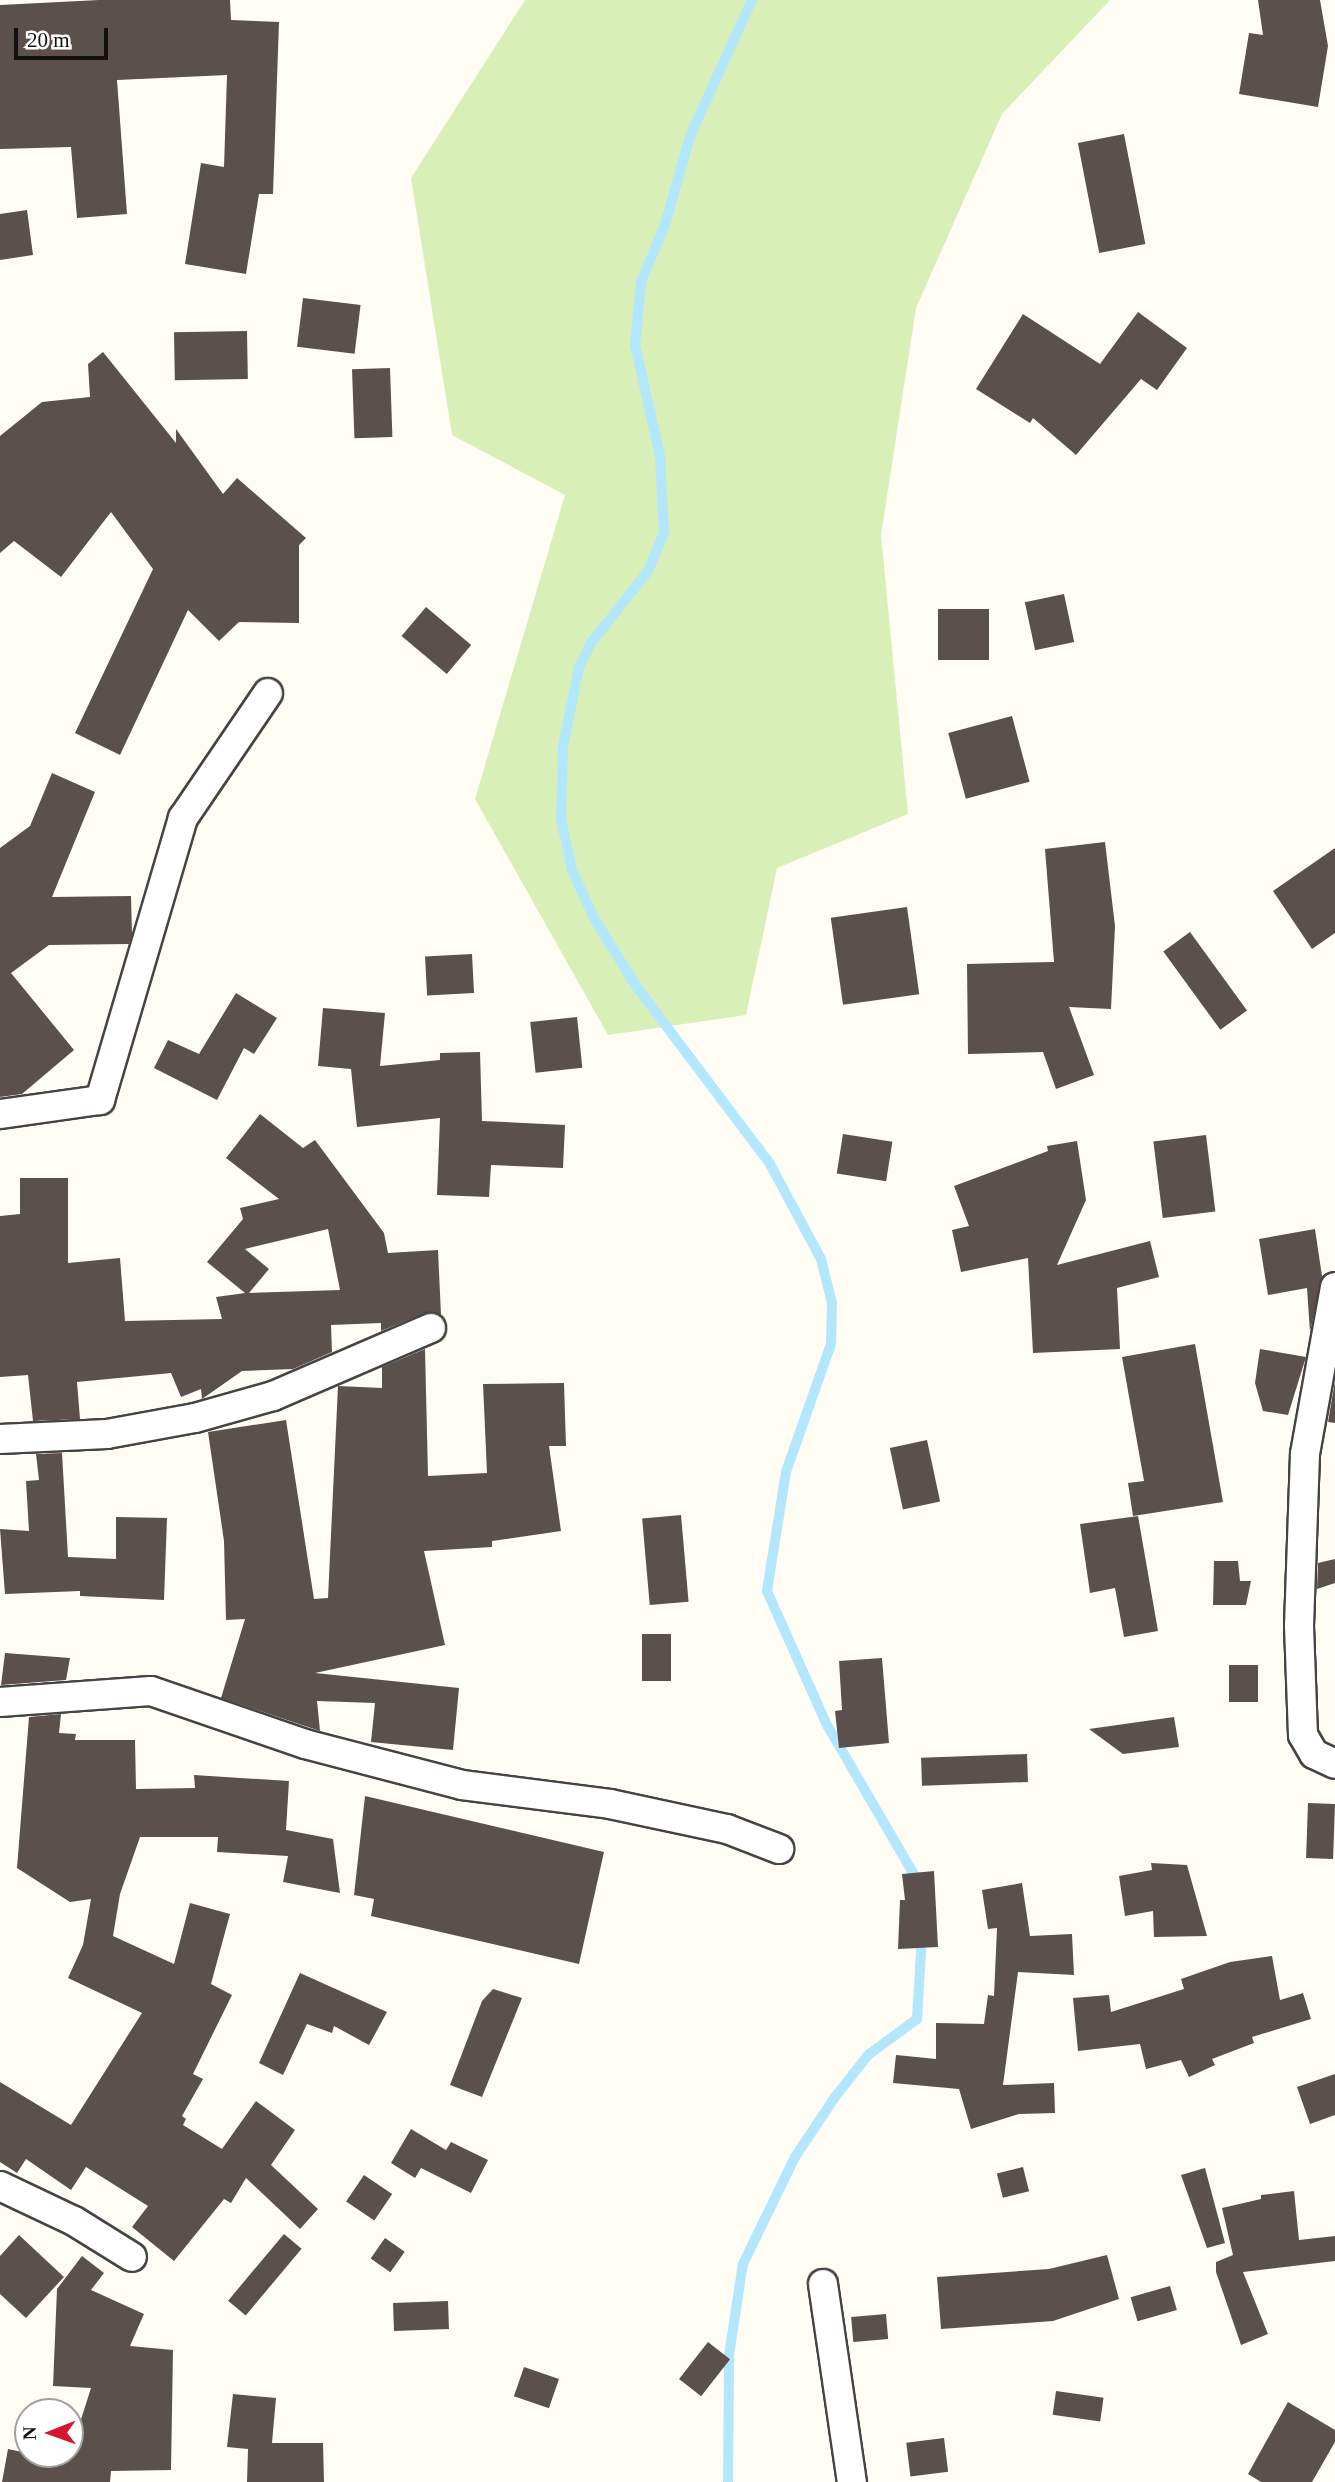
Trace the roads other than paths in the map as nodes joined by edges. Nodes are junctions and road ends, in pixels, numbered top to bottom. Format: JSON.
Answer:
{"nodes":[{"id":1,"x":268,"y":692,"type":"dead end"},
{"id":2,"x":0,"y":1114,"type":"edge"},
{"id":3,"x":1335,"y":1286,"type":"edge"},
{"id":4,"x":431,"y":1328,"type":"dead end"},
{"id":5,"x":0,"y":1439,"type":"edge"},
{"id":6,"x":0,"y":1702,"type":"edge"},
{"id":7,"x":1335,"y":1764,"type":"edge"},
{"id":8,"x":779,"y":1849,"type":"dead end"},
{"id":9,"x":0,"y":2186,"type":"edge"},
{"id":10,"x":132,"y":2257,"type":"dead end"},
{"id":11,"x":823,"y":2284,"type":"dead end"},
{"id":12,"x":852,"y":2482,"type":"edge"}],
"edges":[{"from":1,"to":2,"type":"street"},
{"from":3,"to":7,"type":"street"},
{"from":4,"to":5,"type":"street"},
{"from":6,"to":8,"type":"street"},
{"from":9,"to":10,"type":"street"},
{"from":11,"to":12,"type":"street"}]}
